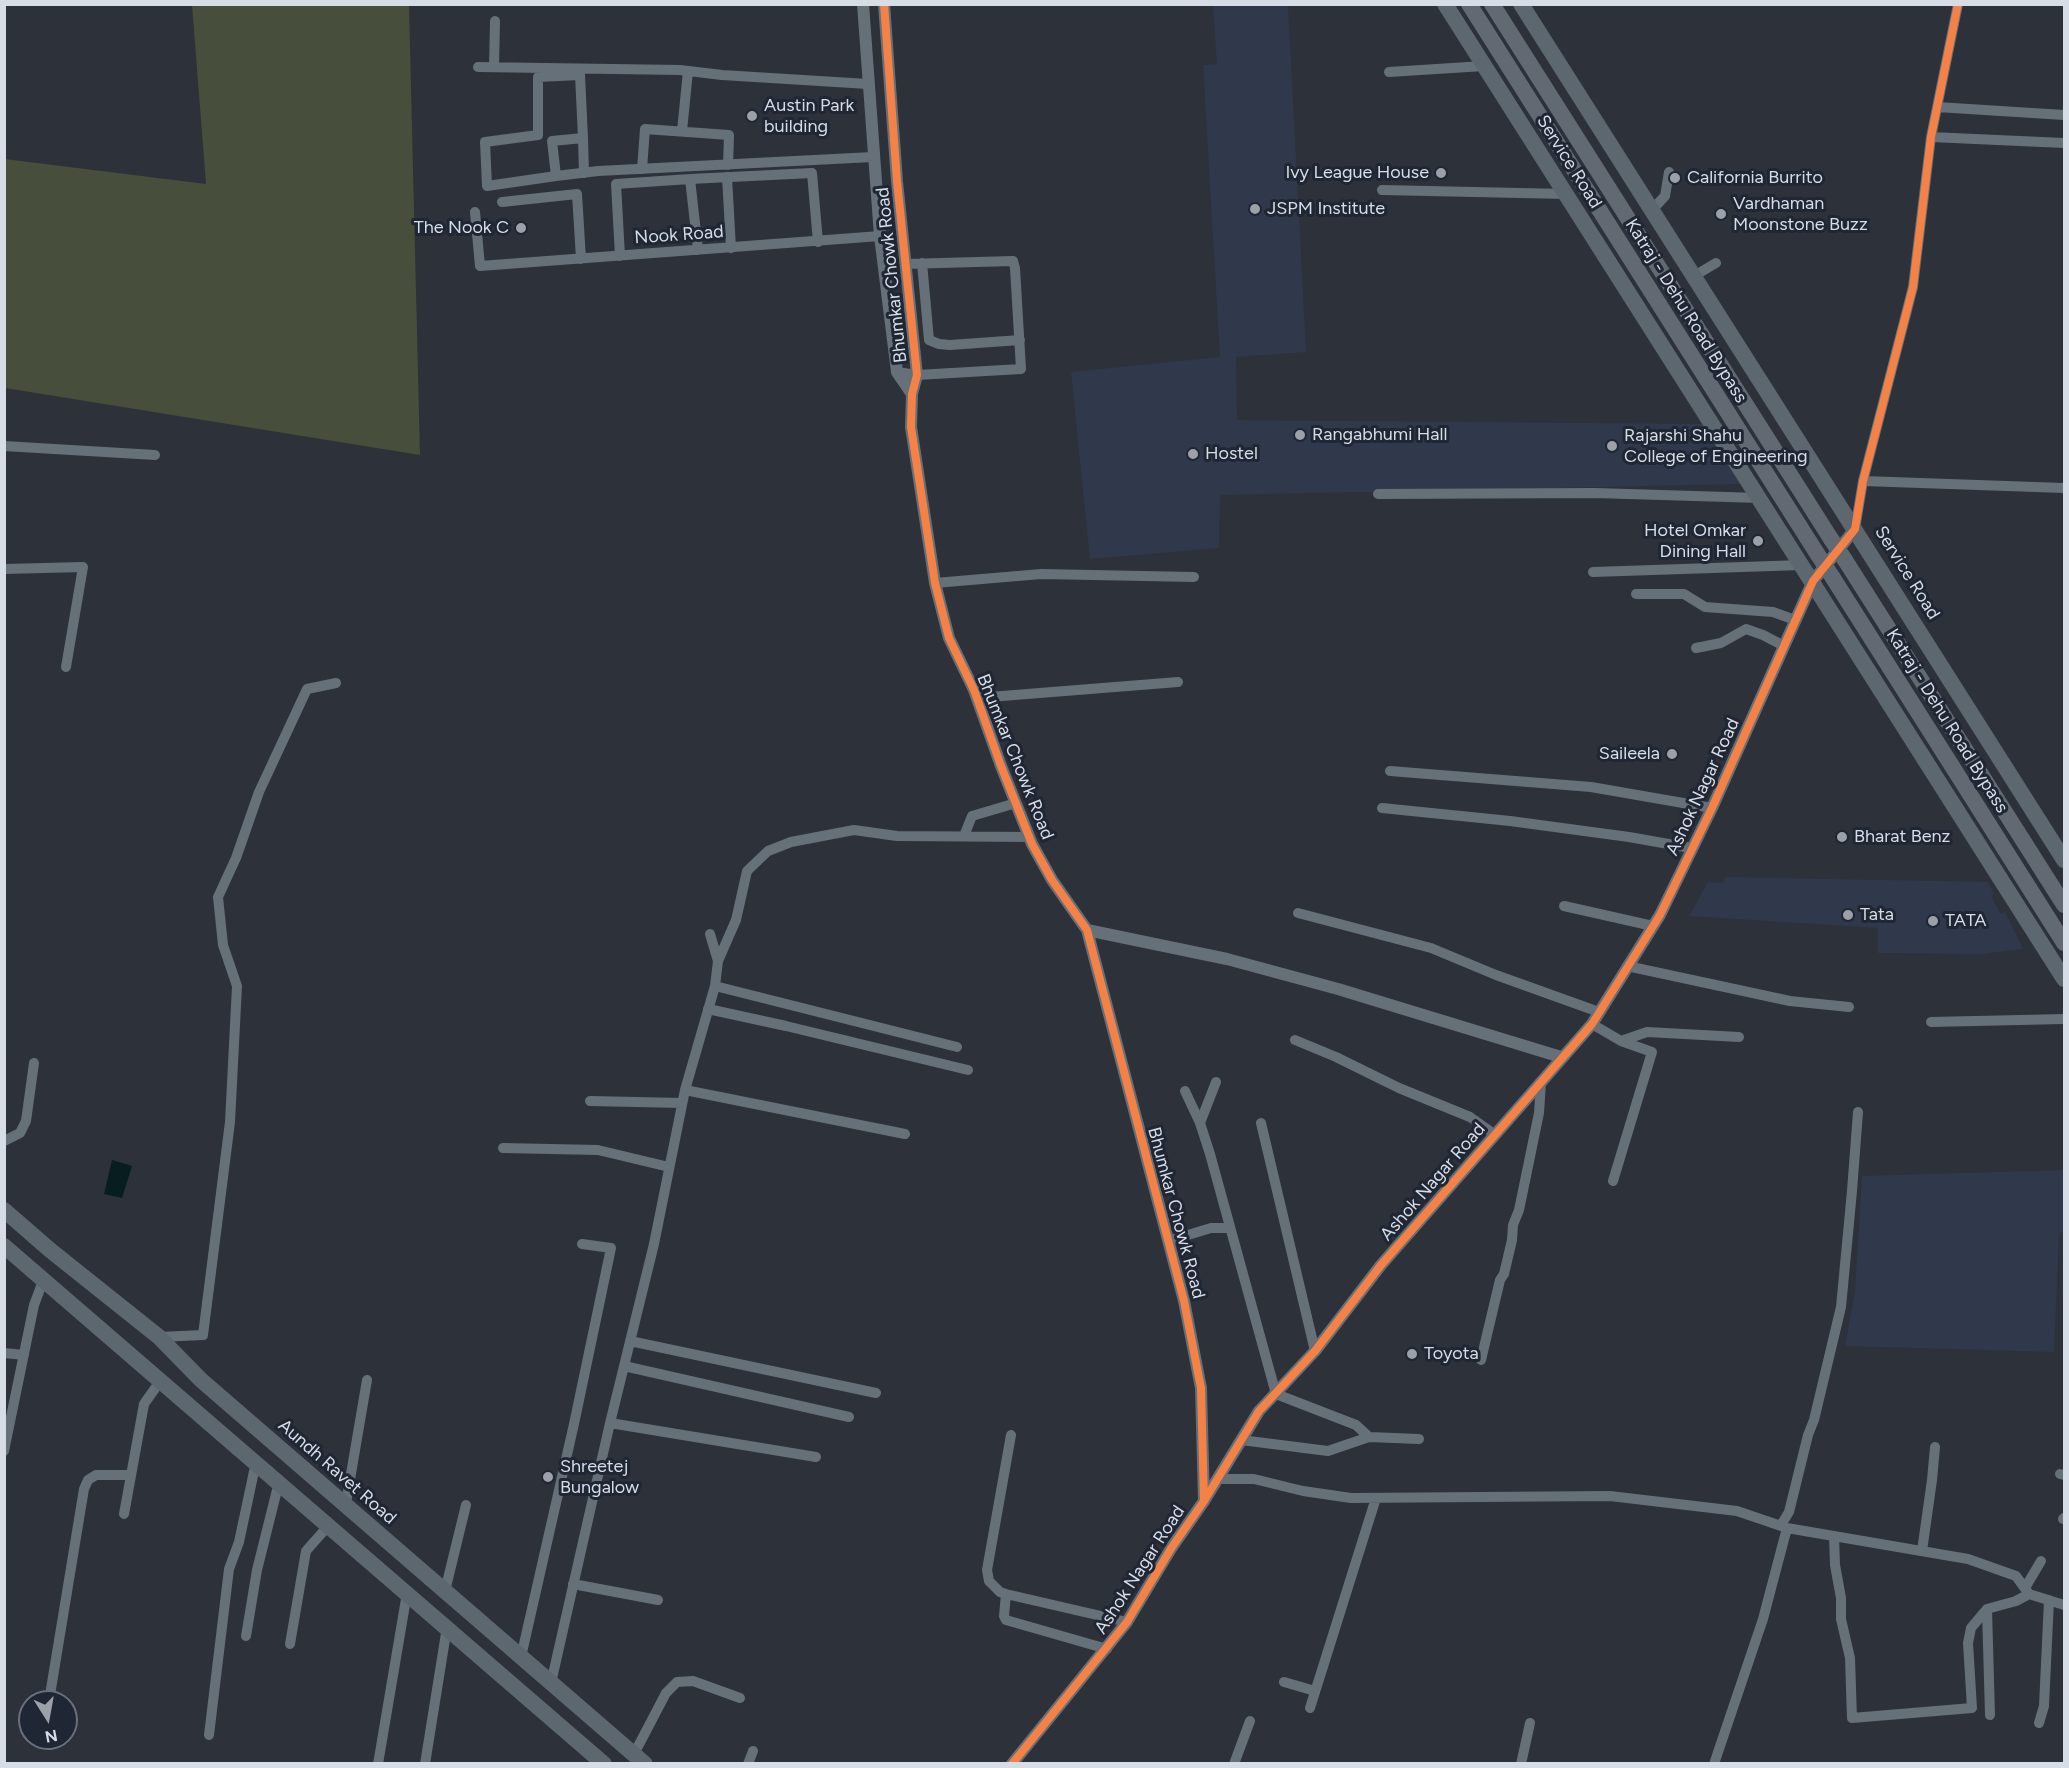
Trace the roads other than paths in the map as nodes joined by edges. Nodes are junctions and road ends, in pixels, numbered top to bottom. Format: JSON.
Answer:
{"nodes":[{"id":1,"x":863,"y":4,"type":"edge"},
{"id":2,"x":884,"y":4,"type":"edge"},
{"id":3,"x":1445,"y":4,"type":"edge"},
{"id":4,"x":1469,"y":4,"type":"edge"},
{"id":5,"x":1492,"y":4,"type":"edge"},
{"id":6,"x":1521,"y":4,"type":"edge"},
{"id":7,"x":1958,"y":4,"type":"edge"},
{"id":8,"x":495,"y":21,"type":"dead end"},
{"id":9,"x":1484,"y":66,"type":"junction"},
{"id":10,"x":478,"y":67,"type":"dead end"},
{"id":11,"x":494,"y":67,"type":"junction"},
{"id":12,"x":688,"y":71,"type":"junction"},
{"id":13,"x":1389,"y":72,"type":"dead end"},
{"id":14,"x":868,"y":84,"type":"junction"},
{"id":15,"x":1937,"y":106,"type":"junction"},
{"id":16,"x":2064,"y":115,"type":"edge"},
{"id":17,"x":682,"y":132,"type":"junction"},
{"id":18,"x":1931,"y":137,"type":"junction"},
{"id":19,"x":583,"y":138,"type":"junction"},
{"id":20,"x":2064,"y":143,"type":"edge"},
{"id":21,"x":895,"y":156,"type":"junction"},
{"id":22,"x":873,"y":157,"type":"junction"},
{"id":23,"x":728,"y":165,"type":"junction"},
{"id":24,"x":642,"y":169,"type":"junction"},
{"id":25,"x":1669,"y":172,"type":"dead end"},
{"id":26,"x":584,"y":173,"type":"junction"},
{"id":27,"x":556,"y":176,"type":"junction"},
{"id":28,"x":727,"y":177,"type":"junction"},
{"id":29,"x":690,"y":179,"type":"junction"},
{"id":30,"x":1382,"y":190,"type":"dead end"},
{"id":31,"x":1566,"y":194,"type":"junction"},
{"id":32,"x":502,"y":202,"type":"dead end"},
{"id":33,"x":1652,"y":210,"type":"junction"},
{"id":34,"x":475,"y":212,"type":"dead end"},
{"id":35,"x":880,"y":236,"type":"junction"},
{"id":36,"x":818,"y":242,"type":"junction"},
{"id":37,"x":731,"y":248,"type":"junction"},
{"id":38,"x":698,"y":250,"type":"junction"},
{"id":39,"x":620,"y":256,"type":"junction"},
{"id":40,"x":581,"y":259,"type":"junction"},
{"id":41,"x":922,"y":263,"type":"junction"},
{"id":42,"x":1716,"y":263,"type":"dead end"},
{"id":43,"x":904,"y":264,"type":"junction"},
{"id":44,"x":1694,"y":276,"type":"junction"},
{"id":45,"x":1020,"y":340,"type":"junction"},
{"id":46,"x":897,"y":372,"type":"junction"},
{"id":47,"x":917,"y":375,"type":"junction"},
{"id":48,"x":912,"y":394,"type":"junction"},
{"id":49,"x":4,"y":446,"type":"edge"},
{"id":50,"x":155,"y":455,"type":"dead end"},
{"id":51,"x":1863,"y":481,"type":"junction"},
{"id":52,"x":2064,"y":488,"type":"edge"},
{"id":53,"x":1378,"y":494,"type":"dead end"},
{"id":54,"x":1760,"y":498,"type":"junction"},
{"id":55,"x":1855,"y":529,"type":"junction"},
{"id":56,"x":1802,"y":565,"type":"junction"},
{"id":57,"x":4,"y":568,"type":"edge"},
{"id":58,"x":1593,"y":572,"type":"dead end"},
{"id":59,"x":1194,"y":577,"type":"dead end"},
{"id":60,"x":1813,"y":581,"type":"junction"},
{"id":61,"x":935,"y":584,"type":"junction"},
{"id":62,"x":1636,"y":594,"type":"dead end"},
{"id":63,"x":1795,"y":620,"type":"junction"},
{"id":64,"x":1784,"y":646,"type":"junction"},
{"id":65,"x":1696,"y":648,"type":"dead end"},
{"id":66,"x":66,"y":667,"type":"dead end"},
{"id":67,"x":1178,"y":682,"type":"dead end"},
{"id":68,"x":336,"y":683,"type":"dead end"},
{"id":69,"x":977,"y":698,"type":"junction"},
{"id":70,"x":1390,"y":771,"type":"dead end"},
{"id":71,"x":1016,"y":803,"type":"junction"},
{"id":72,"x":1382,"y":808,"type":"dead end"},
{"id":73,"x":1712,"y":808,"type":"junction"},
{"id":74,"x":964,"y":836,"type":"junction"},
{"id":75,"x":1029,"y":837,"type":"junction"},
{"id":76,"x":1691,"y":848,"type":"junction"},
{"id":77,"x":2064,"y":860,"type":"edge"},
{"id":78,"x":2064,"y":905,"type":"edge"},
{"id":79,"x":1564,"y":906,"type":"dead end"},
{"id":80,"x":1298,"y":913,"type":"dead end"},
{"id":81,"x":1653,"y":926,"type":"junction"},
{"id":82,"x":1087,"y":930,"type":"junction"},
{"id":83,"x":710,"y":934,"type":"dead end"},
{"id":84,"x":2064,"y":942,"type":"edge"},
{"id":85,"x":718,"y":961,"type":"junction"},
{"id":86,"x":1627,"y":966,"type":"junction"},
{"id":87,"x":2064,"y":979,"type":"edge"},
{"id":88,"x":715,"y":986,"type":"junction"},
{"id":89,"x":1849,"y":1007,"type":"dead end"},
{"id":90,"x":708,"y":1009,"type":"junction"},
{"id":91,"x":1599,"y":1012,"type":"junction"},
{"id":92,"x":2064,"y":1019,"type":"edge"},
{"id":93,"x":1931,"y":1022,"type":"dead end"},
{"id":94,"x":1592,"y":1024,"type":"junction"},
{"id":95,"x":1739,"y":1037,"type":"dead end"},
{"id":96,"x":1295,"y":1040,"type":"dead end"},
{"id":97,"x":1622,"y":1041,"type":"junction"},
{"id":98,"x":957,"y":1047,"type":"dead end"},
{"id":99,"x":1561,"y":1057,"type":"junction"},
{"id":100,"x":34,"y":1063,"type":"dead end"},
{"id":101,"x":968,"y":1070,"type":"dead end"},
{"id":102,"x":1216,"y":1082,"type":"dead end"},
{"id":103,"x":1540,"y":1082,"type":"junction"},
{"id":104,"x":685,"y":1090,"type":"junction"},
{"id":105,"x":1185,"y":1090,"type":"dead end"},
{"id":106,"x":590,"y":1101,"type":"dead end"},
{"id":107,"x":682,"y":1103,"type":"junction"},
{"id":108,"x":1858,"y":1112,"type":"dead end"},
{"id":109,"x":1200,"y":1123,"type":"junction"},
{"id":110,"x":1261,"y":1123,"type":"dead end"},
{"id":111,"x":905,"y":1134,"type":"dead end"},
{"id":112,"x":1494,"y":1134,"type":"junction"},
{"id":113,"x":4,"y":1141,"type":"edge"},
{"id":114,"x":503,"y":1148,"type":"dead end"},
{"id":115,"x":669,"y":1167,"type":"junction"},
{"id":116,"x":1613,"y":1181,"type":"dead end"},
{"id":117,"x":4,"y":1210,"type":"edge"},
{"id":118,"x":1230,"y":1228,"type":"junction"},
{"id":119,"x":1168,"y":1241,"type":"junction"},
{"id":120,"x":582,"y":1244,"type":"dead end"},
{"id":121,"x":4,"y":1246,"type":"edge"},
{"id":122,"x":44,"y":1281,"type":"junction"},
{"id":123,"x":159,"y":1337,"type":"junction"},
{"id":124,"x":630,"y":1341,"type":"junction"},
{"id":125,"x":1315,"y":1351,"type":"junction"},
{"id":126,"x":4,"y":1353,"type":"edge"},
{"id":127,"x":24,"y":1355,"type":"junction"},
{"id":128,"x":1481,"y":1360,"type":"dead end"},
{"id":129,"x":624,"y":1366,"type":"junction"},
{"id":130,"x":161,"y":1380,"type":"junction"},
{"id":131,"x":367,"y":1380,"type":"dead end"},
{"id":132,"x":876,"y":1393,"type":"dead end"},
{"id":133,"x":1276,"y":1395,"type":"junction"},
{"id":134,"x":849,"y":1418,"type":"dead end"},
{"id":135,"x":610,"y":1423,"type":"junction"},
{"id":136,"x":1011,"y":1435,"type":"dead end"},
{"id":137,"x":1369,"y":1437,"type":"junction"},
{"id":138,"x":1419,"y":1439,"type":"dead end"},
{"id":139,"x":1241,"y":1440,"type":"junction"},
{"id":140,"x":1935,"y":1448,"type":"dead end"},
{"id":141,"x":4,"y":1451,"type":"edge"},
{"id":142,"x":816,"y":1457,"type":"dead end"},
{"id":143,"x":256,"y":1462,"type":"junction"},
{"id":144,"x":131,"y":1475,"type":"junction"},
{"id":145,"x":1217,"y":1479,"type":"junction"},
{"id":146,"x":279,"y":1482,"type":"junction"},
{"id":147,"x":1376,"y":1498,"type":"junction"},
{"id":148,"x":1204,"y":1501,"type":"junction"},
{"id":149,"x":346,"y":1503,"type":"junction"},
{"id":150,"x":466,"y":1505,"type":"dead end"},
{"id":151,"x":124,"y":1514,"type":"dead end"},
{"id":152,"x":328,"y":1525,"type":"junction"},
{"id":153,"x":1784,"y":1526,"type":"junction"},
{"id":154,"x":1834,"y":1536,"type":"junction"},
{"id":155,"x":1922,"y":1551,"type":"junction"},
{"id":156,"x":2041,"y":1560,"type":"dead end"},
{"id":157,"x":573,"y":1584,"type":"junction"},
{"id":158,"x":445,"y":1591,"type":"junction"},
{"id":159,"x":2027,"y":1591,"type":"junction"},
{"id":160,"x":407,"y":1593,"type":"junction"},
{"id":161,"x":1006,"y":1594,"type":"junction"},
{"id":162,"x":658,"y":1600,"type":"dead end"},
{"id":163,"x":2049,"y":1600,"type":"junction"},
{"id":164,"x":2064,"y":1605,"type":"edge"},
{"id":165,"x":1987,"y":1609,"type":"junction"},
{"id":166,"x":1127,"y":1622,"type":"junction"},
{"id":167,"x":447,"y":1628,"type":"junction"},
{"id":168,"x":246,"y":1636,"type":"dead end"},
{"id":169,"x":290,"y":1644,"type":"dead end"},
{"id":170,"x":1107,"y":1649,"type":"junction"},
{"id":171,"x":521,"y":1657,"type":"junction"},
{"id":172,"x":1284,"y":1682,"type":"dead end"},
{"id":173,"x":551,"y":1683,"type":"junction"},
{"id":174,"x":51,"y":1690,"type":"edge"},
{"id":175,"x":1315,"y":1691,"type":"junction"},
{"id":176,"x":740,"y":1698,"type":"dead end"},
{"id":177,"x":1310,"y":1708,"type":"dead end"},
{"id":178,"x":1990,"y":1715,"type":"dead end"},
{"id":179,"x":1250,"y":1721,"type":"dead end"},
{"id":180,"x":1530,"y":1723,"type":"dead end"},
{"id":181,"x":2039,"y":1723,"type":"dead end"},
{"id":182,"x":209,"y":1735,"type":"dead end"},
{"id":183,"x":753,"y":1751,"type":"dead end"},
{"id":184,"x":639,"y":1759,"type":"edge"},
{"id":185,"x":378,"y":1764,"type":"edge"},
{"id":186,"x":425,"y":1764,"type":"edge"},
{"id":187,"x":604,"y":1764,"type":"edge"},
{"id":188,"x":747,"y":1764,"type":"edge"},
{"id":189,"x":1012,"y":1764,"type":"edge"},
{"id":190,"x":1234,"y":1764,"type":"edge"},
{"id":191,"x":1521,"y":1764,"type":"edge"},
{"id":192,"x":1714,"y":1764,"type":"edge"}],
"edges":[{"from":1,"to":14,"type":"street","name":"Bhumkar Chowk Road"},
{"from":2,"to":21,"type":"street","name":"Bhumkar Chowk Road"},
{"from":3,"to":9,"type":"main road","name":"Service Road"},
{"from":4,"to":84,"type":"highway","name":"Katraj - Dehu Road Bypass","bridge":true},
{"from":5,"to":78,"type":"highway","name":"Katraj - Dehu Road Bypass","bridge":true},
{"from":6,"to":33,"type":"main road","name":"Service Road"},
{"from":7,"to":15,"type":"street"},
{"from":8,"to":11,"type":"street"},
{"from":9,"to":13,"type":"street"},
{"from":9,"to":31,"type":"main road","name":"Service Road"},
{"from":10,"to":11,"type":"street"},
{"from":11,"to":12,"type":"street"},
{"from":12,"to":14,"type":"street"},
{"from":12,"to":17,"type":"street"},
{"from":14,"to":22,"type":"street","name":"Bhumkar Chowk Road"},
{"from":15,"to":16,"type":"street"},
{"from":15,"to":18,"type":"street"},
{"from":17,"to":23,"type":"street"},
{"from":17,"to":24,"type":"street"},
{"from":18,"to":20,"type":"street"},
{"from":18,"to":51,"type":"street"},
{"from":19,"to":26,"type":"street"},
{"from":19,"to":27,"type":"street"},
{"from":19,"to":27,"type":"street"},
{"from":21,"to":22,"type":"street"},
{"from":21,"to":43,"type":"street","name":"Bhumkar Chowk Road"},
{"from":22,"to":23,"type":"street"},
{"from":22,"to":35,"type":"street","name":"Bhumkar Chowk Road"},
{"from":23,"to":24,"type":"street"},
{"from":24,"to":26,"type":"street"},
{"from":25,"to":33,"type":"street"},
{"from":26,"to":27,"type":"street"},
{"from":28,"to":29,"type":"street"},
{"from":28,"to":36,"type":"street"},
{"from":28,"to":37,"type":"street"},
{"from":29,"to":38,"type":"street"},
{"from":29,"to":39,"type":"street"},
{"from":30,"to":31,"type":"street"},
{"from":31,"to":54,"type":"main road","name":"Service Road"},
{"from":32,"to":40,"type":"street"},
{"from":33,"to":44,"type":"main road","name":"Service Road"},
{"from":34,"to":40,"type":"street","name":"Nook Road"},
{"from":35,"to":36,"type":"street","name":"Nook Road"},
{"from":35,"to":46,"type":"street","name":"Bhumkar Chowk Road"},
{"from":36,"to":37,"type":"street","name":"Nook Road"},
{"from":37,"to":38,"type":"street","name":"Nook Road"},
{"from":38,"to":39,"type":"street","name":"Nook Road"},
{"from":39,"to":40,"type":"street","name":"Nook Road"},
{"from":41,"to":43,"type":"street"},
{"from":41,"to":45,"type":"street"},
{"from":41,"to":45,"type":"street"},
{"from":42,"to":44,"type":"street"},
{"from":43,"to":47,"type":"street","name":"Bhumkar Chowk Road"},
{"from":44,"to":55,"type":"main road","name":"Service Road"},
{"from":45,"to":47,"type":"street"},
{"from":46,"to":47,"type":"street"},
{"from":46,"to":48,"type":"street","name":"Bhumkar Chowk Road"},
{"from":47,"to":48,"type":"street","name":"Bhumkar Chowk Road"},
{"from":48,"to":61,"type":"street","name":"Bhumkar Chowk Road"},
{"from":49,"to":50,"type":"street"},
{"from":51,"to":52,"type":"street"},
{"from":51,"to":55,"type":"street"},
{"from":53,"to":54,"type":"street"},
{"from":54,"to":56,"type":"main road","name":"Service Road"},
{"from":55,"to":60,"type":"street","name":"Ashok Nagar Road"},
{"from":55,"to":77,"type":"main road","name":"Service Road"},
{"from":56,"to":58,"type":"street"},
{"from":56,"to":60,"type":"main road","name":"Service Road"},
{"from":57,"to":66,"type":"street"},
{"from":59,"to":61,"type":"street"},
{"from":60,"to":63,"type":"street","name":"Ashok Nagar Road"},
{"from":60,"to":87,"type":"main road","name":"Service Road"},
{"from":61,"to":69,"type":"street","name":"Bhumkar Chowk Road"},
{"from":62,"to":63,"type":"street"},
{"from":63,"to":64,"type":"street","name":"Ashok Nagar Road"},
{"from":64,"to":65,"type":"street"},
{"from":64,"to":73,"type":"street","name":"Ashok Nagar Road"},
{"from":67,"to":69,"type":"street"},
{"from":68,"to":123,"type":"street"},
{"from":69,"to":71,"type":"street","name":"Bhumkar Chowk Road"},
{"from":70,"to":73,"type":"street"},
{"from":71,"to":74,"type":"street"},
{"from":71,"to":75,"type":"street","name":"Bhumkar Chowk Road"},
{"from":72,"to":76,"type":"street"},
{"from":73,"to":76,"type":"street","name":"Ashok Nagar Road"},
{"from":74,"to":75,"type":"street"},
{"from":74,"to":85,"type":"street"},
{"from":75,"to":82,"type":"street","name":"Bhumkar Chowk Road"},
{"from":76,"to":81,"type":"street","name":"Ashok Nagar Road"},
{"from":79,"to":81,"type":"street"},
{"from":80,"to":91,"type":"street"},
{"from":81,"to":86,"type":"street","name":"Ashok Nagar Road"},
{"from":82,"to":99,"type":"street"},
{"from":82,"to":119,"type":"street","name":"Bhumkar Chowk Road"},
{"from":83,"to":85,"type":"street"},
{"from":85,"to":88,"type":"street"},
{"from":86,"to":89,"type":"street"},
{"from":86,"to":91,"type":"street","name":"Ashok Nagar Road"},
{"from":88,"to":90,"type":"street"},
{"from":88,"to":98,"type":"street"},
{"from":90,"to":101,"type":"street"},
{"from":90,"to":104,"type":"street"},
{"from":91,"to":94,"type":"street","name":"Ashok Nagar Road"},
{"from":92,"to":93,"type":"street"},
{"from":94,"to":97,"type":"street"},
{"from":94,"to":99,"type":"street","name":"Ashok Nagar Road"},
{"from":95,"to":97,"type":"street"},
{"from":96,"to":112,"type":"street"},
{"from":97,"to":116,"type":"street"},
{"from":99,"to":103,"type":"street","name":"Ashok Nagar Road"},
{"from":100,"to":113,"type":"street"},
{"from":102,"to":109,"type":"street"},
{"from":103,"to":112,"type":"street","name":"Ashok Nagar Road"},
{"from":103,"to":128,"type":"street"},
{"from":104,"to":107,"type":"street"},
{"from":104,"to":111,"type":"street"},
{"from":105,"to":109,"type":"street"},
{"from":106,"to":107,"type":"street"},
{"from":107,"to":115,"type":"street"},
{"from":108,"to":153,"type":"street"},
{"from":109,"to":118,"type":"street"},
{"from":110,"to":125,"type":"street"},
{"from":112,"to":125,"type":"street","name":"Ashok Nagar Road"},
{"from":114,"to":115,"type":"street"},
{"from":115,"to":124,"type":"street"},
{"from":117,"to":123,"type":"main road","name":"Aundh Ravet Road"},
{"from":118,"to":119,"type":"street"},
{"from":118,"to":133,"type":"street"},
{"from":119,"to":148,"type":"street","name":"Bhumkar Chowk Road"},
{"from":120,"to":171,"type":"street"},
{"from":121,"to":122,"type":"main road"},
{"from":122,"to":127,"type":"street"},
{"from":122,"to":130,"type":"main road"},
{"from":123,"to":149,"type":"main road","name":"Aundh Ravet Road"},
{"from":124,"to":129,"type":"street"},
{"from":124,"to":132,"type":"street"},
{"from":125,"to":133,"type":"street","name":"Ashok Nagar Road"},
{"from":126,"to":127,"type":"street"},
{"from":127,"to":141,"type":"street"},
{"from":129,"to":134,"type":"street"},
{"from":129,"to":135,"type":"street"},
{"from":130,"to":143,"type":"main road"},
{"from":130,"to":144,"type":"street"},
{"from":131,"to":149,"type":"street"},
{"from":133,"to":137,"type":"street"},
{"from":133,"to":139,"type":"street","name":"Ashok Nagar Road"},
{"from":135,"to":142,"type":"street"},
{"from":135,"to":157,"type":"street"},
{"from":136,"to":161,"type":"street"},
{"from":137,"to":138,"type":"street"},
{"from":137,"to":139,"type":"street"},
{"from":139,"to":145,"type":"street","name":"Ashok Nagar Road"},
{"from":140,"to":155,"type":"street"},
{"from":143,"to":146,"type":"main road"},
{"from":143,"to":182,"type":"street"},
{"from":144,"to":151,"type":"street"},
{"from":144,"to":174,"type":"street"},
{"from":145,"to":147,"type":"street"},
{"from":145,"to":148,"type":"street","name":"Ashok Nagar Road"},
{"from":146,"to":152,"type":"main road"},
{"from":146,"to":168,"type":"street"},
{"from":147,"to":153,"type":"street"},
{"from":147,"to":175,"type":"street"},
{"from":148,"to":166,"type":"street","name":"Ashok Nagar Road"},
{"from":149,"to":158,"type":"main road","name":"Aundh Ravet Road"},
{"from":150,"to":158,"type":"street"},
{"from":152,"to":160,"type":"main road"},
{"from":152,"to":169,"type":"street"},
{"from":153,"to":154,"type":"street"},
{"from":153,"to":192,"type":"street"},
{"from":154,"to":155,"type":"street"},
{"from":154,"to":165,"type":"street"},
{"from":155,"to":159,"type":"street"},
{"from":156,"to":159,"type":"street"},
{"from":157,"to":162,"type":"street"},
{"from":157,"to":173,"type":"street"},
{"from":158,"to":171,"type":"main road","name":"Aundh Ravet Road"},
{"from":159,"to":163,"type":"street"},
{"from":159,"to":165,"type":"street"},
{"from":160,"to":167,"type":"main road"},
{"from":160,"to":185,"type":"street"},
{"from":161,"to":166,"type":"street"},
{"from":161,"to":170,"type":"street"},
{"from":163,"to":164,"type":"street"},
{"from":163,"to":181,"type":"street"},
{"from":165,"to":178,"type":"street"},
{"from":166,"to":170,"type":"street","name":"Ashok Nagar Road"},
{"from":167,"to":186,"type":"street"},
{"from":167,"to":187,"type":"main road"},
{"from":170,"to":189,"type":"street","name":"Ashok Nagar Road"},
{"from":171,"to":173,"type":"main road","name":"Aundh Ravet Road"},
{"from":172,"to":175,"type":"street"},
{"from":173,"to":184,"type":"main road","name":"Aundh Ravet Road"},
{"from":175,"to":177,"type":"street"},
{"from":176,"to":184,"type":"street"},
{"from":179,"to":190,"type":"street"},
{"from":180,"to":191,"type":"street"},
{"from":183,"to":188,"type":"street"}]}
